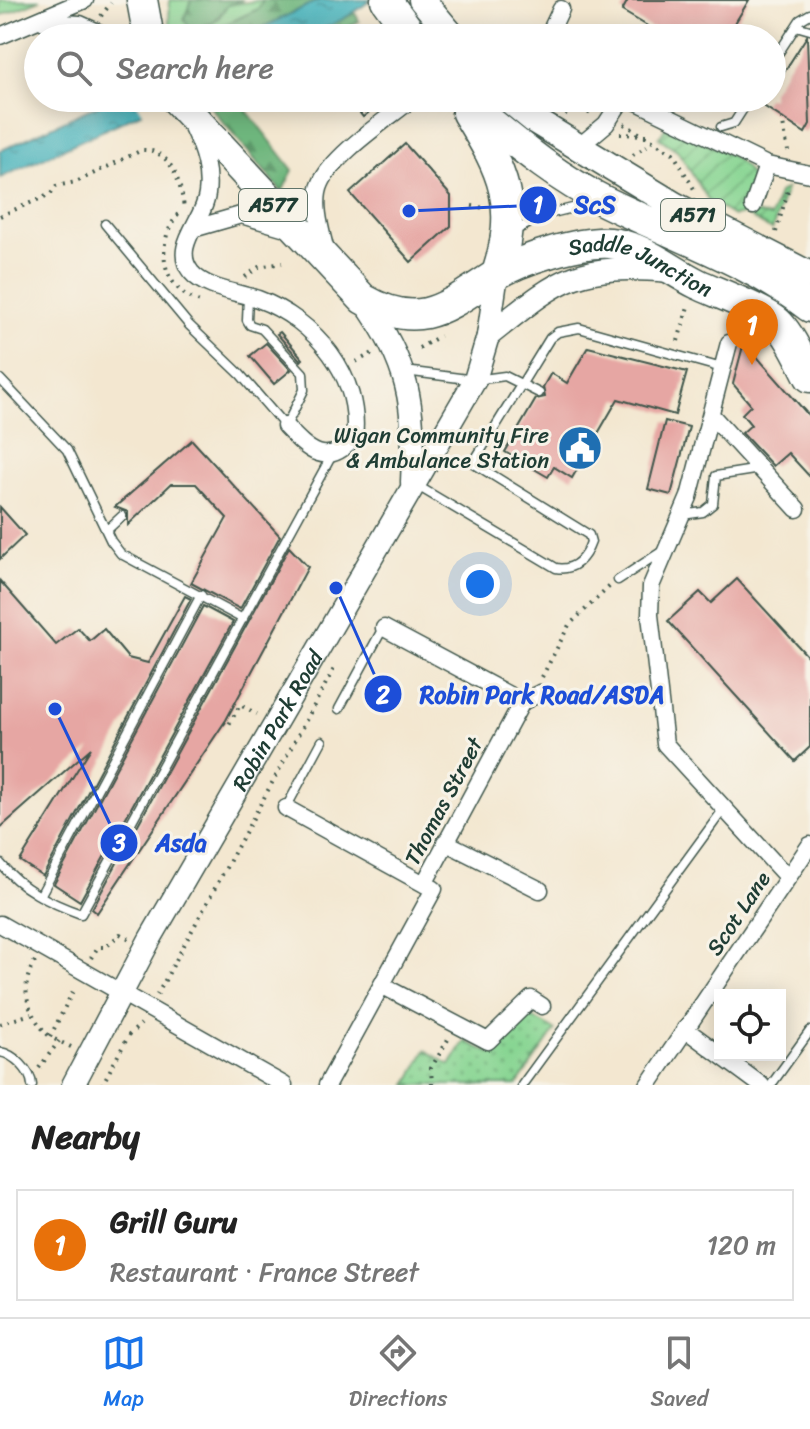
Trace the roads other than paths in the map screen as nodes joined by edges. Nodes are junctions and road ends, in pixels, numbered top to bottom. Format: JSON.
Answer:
{"nodes":[{"id":1,"x":85,"y":0,"type":"edge"},
{"id":2,"x":142,"y":0,"type":"edge"},
{"id":3,"x":386,"y":0,"type":"edge"},
{"id":4,"x":422,"y":0,"type":"edge"},
{"id":5,"x":561,"y":9,"type":"dead end"},
{"id":6,"x":810,"y":14,"type":"edge"},
{"id":7,"x":37,"y":22,"type":"junction"},
{"id":8,"x":32,"y":24,"type":"edge"},
{"id":9,"x":80,"y":24,"type":"edge"},
{"id":10,"x":146,"y":24,"type":"edge"},
{"id":11,"x":404,"y":24,"type":"edge"},
{"id":12,"x":442,"y":24,"type":"edge"},
{"id":13,"x":554,"y":24,"type":"edge"},
{"id":14,"x":796,"y":26,"type":"junction"},
{"id":15,"x":24,"y":27,"type":"edge"},
{"id":16,"x":810,"y":30,"type":"edge"},
{"id":17,"x":0,"y":36,"type":"edge"},
{"id":18,"x":786,"y":41,"type":"edge"},
{"id":19,"x":183,"y":112,"type":"edge"},
{"id":20,"x":187,"y":112,"type":"edge"},
{"id":21,"x":396,"y":112,"type":"edge"},
{"id":22,"x":467,"y":112,"type":"edge"},
{"id":23,"x":476,"y":112,"type":"edge"},
{"id":24,"x":524,"y":112,"type":"edge"},
{"id":25,"x":614,"y":112,"type":"edge"},
{"id":26,"x":655,"y":112,"type":"edge"},
{"id":27,"x":741,"y":112,"type":"edge"},
{"id":28,"x":721,"y":127,"type":"dead end"},
{"id":29,"x":581,"y":145,"type":"junction"},
{"id":30,"x":767,"y":165,"type":"junction"},
{"id":31,"x":802,"y":172,"type":"edge"},
{"id":32,"x":603,"y":200,"type":"junction"},
{"id":33,"x":753,"y":206,"type":"dead end"},
{"id":34,"x":105,"y":224,"type":"dead end"},
{"id":35,"x":196,"y":228,"type":"junction"},
{"id":36,"x":508,"y":234,"type":"junction"},
{"id":37,"x":305,"y":238,"type":"junction"},
{"id":38,"x":329,"y":264,"type":"junction"},
{"id":39,"x":497,"y":274,"type":"junction"},
{"id":40,"x":810,"y":275,"type":"edge"},
{"id":41,"x":674,"y":284,"type":"junction"},
{"id":42,"x":248,"y":297,"type":"junction"},
{"id":43,"x":363,"y":299,"type":"junction"},
{"id":44,"x":810,"y":307,"type":"edge"},
{"id":45,"x":779,"y":323,"type":"junction"},
{"id":46,"x":810,"y":333,"type":"edge"},
{"id":47,"x":488,"y":336,"type":"junction"},
{"id":48,"x":729,"y":343,"type":"dead end"},
{"id":49,"x":723,"y":368,"type":"junction"},
{"id":50,"x":404,"y":371,"type":"junction"},
{"id":51,"x":810,"y":377,"type":"edge"},
{"id":52,"x":0,"y":379,"type":"edge"},
{"id":53,"x":475,"y":380,"type":"junction"},
{"id":54,"x":522,"y":385,"type":"junction"},
{"id":55,"x":539,"y":393,"type":"dead end"},
{"id":56,"x":712,"y":416,"type":"junction"},
{"id":57,"x":285,"y":426,"type":"junction"},
{"id":58,"x":332,"y":455,"type":"junction"},
{"id":59,"x":760,"y":469,"type":"junction"},
{"id":60,"x":412,"y":483,"type":"junction"},
{"id":61,"x":797,"y":509,"type":"dead end"},
{"id":62,"x":681,"y":515,"type":"junction"},
{"id":63,"x":122,"y":516,"type":"dead end"},
{"id":64,"x":107,"y":530,"type":"junction"},
{"id":65,"x":665,"y":550,"type":"junction"},
{"id":66,"x":618,"y":580,"type":"road end"},
{"id":67,"x":201,"y":595,"type":"junction"},
{"id":68,"x":243,"y":619,"type":"junction"},
{"id":69,"x":384,"y":628,"type":"joint"},
{"id":70,"x":540,"y":693,"type":"road end"},
{"id":71,"x":522,"y":702,"type":"junction"},
{"id":72,"x":339,"y":709,"type":"dead end"},
{"id":73,"x":322,"y":741,"type":"dead end"},
{"id":74,"x":286,"y":808,"type":"joint"},
{"id":75,"x":723,"y":810,"type":"junction"},
{"id":76,"x":445,"y":842,"type":"junction"},
{"id":77,"x":810,"y":845,"type":"edge"},
{"id":78,"x":0,"y":863,"type":"edge"},
{"id":79,"x":788,"y":878,"type":"junction"},
{"id":80,"x":424,"y":884,"type":"junction"},
{"id":81,"x":540,"y":890,"type":"dead end"},
{"id":82,"x":40,"y":896,"type":"junction"},
{"id":83,"x":0,"y":924,"type":"edge"},
{"id":84,"x":383,"y":986,"type":"junction"},
{"id":85,"x":121,"y":993,"type":"junction"},
{"id":86,"x":542,"y":1006,"type":"dead end"},
{"id":87,"x":685,"y":1029,"type":"junction"},
{"id":88,"x":810,"y":1031,"type":"edge"},
{"id":89,"x":0,"y":1052,"type":"edge"},
{"id":90,"x":32,"y":1085,"type":"edge"},
{"id":91,"x":73,"y":1085,"type":"edge"},
{"id":92,"x":284,"y":1085,"type":"edge"},
{"id":93,"x":327,"y":1085,"type":"edge"},
{"id":94,"x":522,"y":1085,"type":"edge"},
{"id":95,"x":648,"y":1085,"type":"edge"},
{"id":96,"x":761,"y":1085,"type":"edge"},
{"id":97,"x":771,"y":1085,"type":"edge"}],
"edges":[{"from":1,"to":7,"type":"street"},
{"from":2,"to":10,"type":"highway"},
{"from":3,"to":11,"type":"highway"},
{"from":4,"to":12,"type":"main road"},
{"from":5,"to":13,"type":"street"},
{"from":6,"to":14,"type":"lane"},
{"from":7,"to":8,"type":"street"},
{"from":7,"to":9,"type":"street"},
{"from":14,"to":16,"type":"lane"},
{"from":14,"to":18,"type":"lane"},
{"from":15,"to":17,"type":"street"},
{"from":19,"to":35,"type":"street"},
{"from":20,"to":37,"type":"highway","name":"Saddle Junction","number":"A577"},
{"from":21,"to":38,"type":"street"},
{"from":22,"to":36,"type":"highway"},
{"from":23,"to":32,"type":"highway"},
{"from":24,"to":29,"type":"main road","number":"A571"},
{"from":25,"to":29,"type":"street"},
{"from":26,"to":30,"type":"street"},
{"from":27,"to":28,"type":"lane"},
{"from":29,"to":40,"type":"main road","number":"A571"},
{"from":30,"to":31,"type":"street"},
{"from":30,"to":33,"type":"street"},
{"from":32,"to":36,"type":"lane"},
{"from":32,"to":44,"type":"highway"},
{"from":34,"to":57,"type":"lane"},
{"from":35,"to":37,"type":"street"},
{"from":35,"to":42,"type":"street"},
{"from":36,"to":39,"type":"highway"},
{"from":37,"to":38,"type":"highway","name":"Saddle Junction","number":"A577"},
{"from":38,"to":43,"type":"highway","name":"Saddle Junction","number":"A577"},
{"from":39,"to":41,"type":"highway","name":"Saddle Junction","number":"A577"},
{"from":39,"to":43,"type":"highway","name":"Saddle Junction","number":"A577"},
{"from":39,"to":47,"type":"street","name":"Robin Park Road"},
{"from":41,"to":45,"type":"highway","name":"Saddle Junction","number":"A577"},
{"from":41,"to":47,"type":"street","number":"A577"},
{"from":42,"to":57,"type":"lane"},
{"from":42,"to":58,"type":"street"},
{"from":43,"to":50,"type":"street","name":"Robin Park Road"},
{"from":45,"to":46,"type":"main road"},
{"from":45,"to":51,"type":"highway"},
{"from":47,"to":53,"type":"street","name":"Robin Park Road"},
{"from":48,"to":49,"type":"street"},
{"from":49,"to":54,"type":"lane"},
{"from":49,"to":56,"type":"street"},
{"from":50,"to":53,"type":"lane"},
{"from":50,"to":60,"type":"street","name":"Robin Park Road"},
{"from":52,"to":64,"type":"lane"},
{"from":53,"to":54,"type":"lane"},
{"from":53,"to":60,"type":"street","name":"Robin Park Road"},
{"from":54,"to":55,"type":"lane"},
{"from":54,"to":60,"type":"lane"},
{"from":56,"to":59,"type":"street"},
{"from":56,"to":62,"type":"street"},
{"from":57,"to":58,"type":"street"},
{"from":58,"to":68,"type":"lane"},
{"from":59,"to":61,"type":"street"},
{"from":59,"to":62,"type":"lane"},
{"from":60,"to":85,"type":"street","name":"Robin Park Road"},
{"from":62,"to":65,"type":"street"},
{"from":63,"to":64,"type":"lane"},
{"from":64,"to":67,"type":"lane"},
{"from":65,"to":66,"type":"lane"},
{"from":65,"to":75,"type":"street"},
{"from":67,"to":68,"type":"lane"},
{"from":67,"to":82,"type":"lane"},
{"from":68,"to":82,"type":"lane"},
{"from":69,"to":71,"type":"street"},
{"from":69,"to":72,"type":"lane"},
{"from":70,"to":71,"type":"street"},
{"from":71,"to":76,"type":"street","name":"Thomas Street"},
{"from":73,"to":74,"type":"lane"},
{"from":74,"to":80,"type":"street"},
{"from":75,"to":79,"type":"street"},
{"from":75,"to":94,"type":"lane"},
{"from":76,"to":80,"type":"street","name":"Thomas Street"},
{"from":76,"to":81,"type":"street"},
{"from":77,"to":79,"type":"street","name":"Scot Lane"},
{"from":78,"to":82,"type":"lane"},
{"from":79,"to":87,"type":"street","name":"Scot Lane"},
{"from":80,"to":84,"type":"street","name":"Thomas Street"},
{"from":83,"to":85,"type":"street"},
{"from":84,"to":86,"type":"street"},
{"from":84,"to":93,"type":"street","name":"Thomas Street"},
{"from":85,"to":91,"type":"street","name":"Robin Park Road"},
{"from":85,"to":92,"type":"street"},
{"from":87,"to":95,"type":"street","name":"Scot Lane"},
{"from":87,"to":96,"type":"street"},
{"from":88,"to":97,"type":"lane"},
{"from":89,"to":90,"type":"lane"}]}
